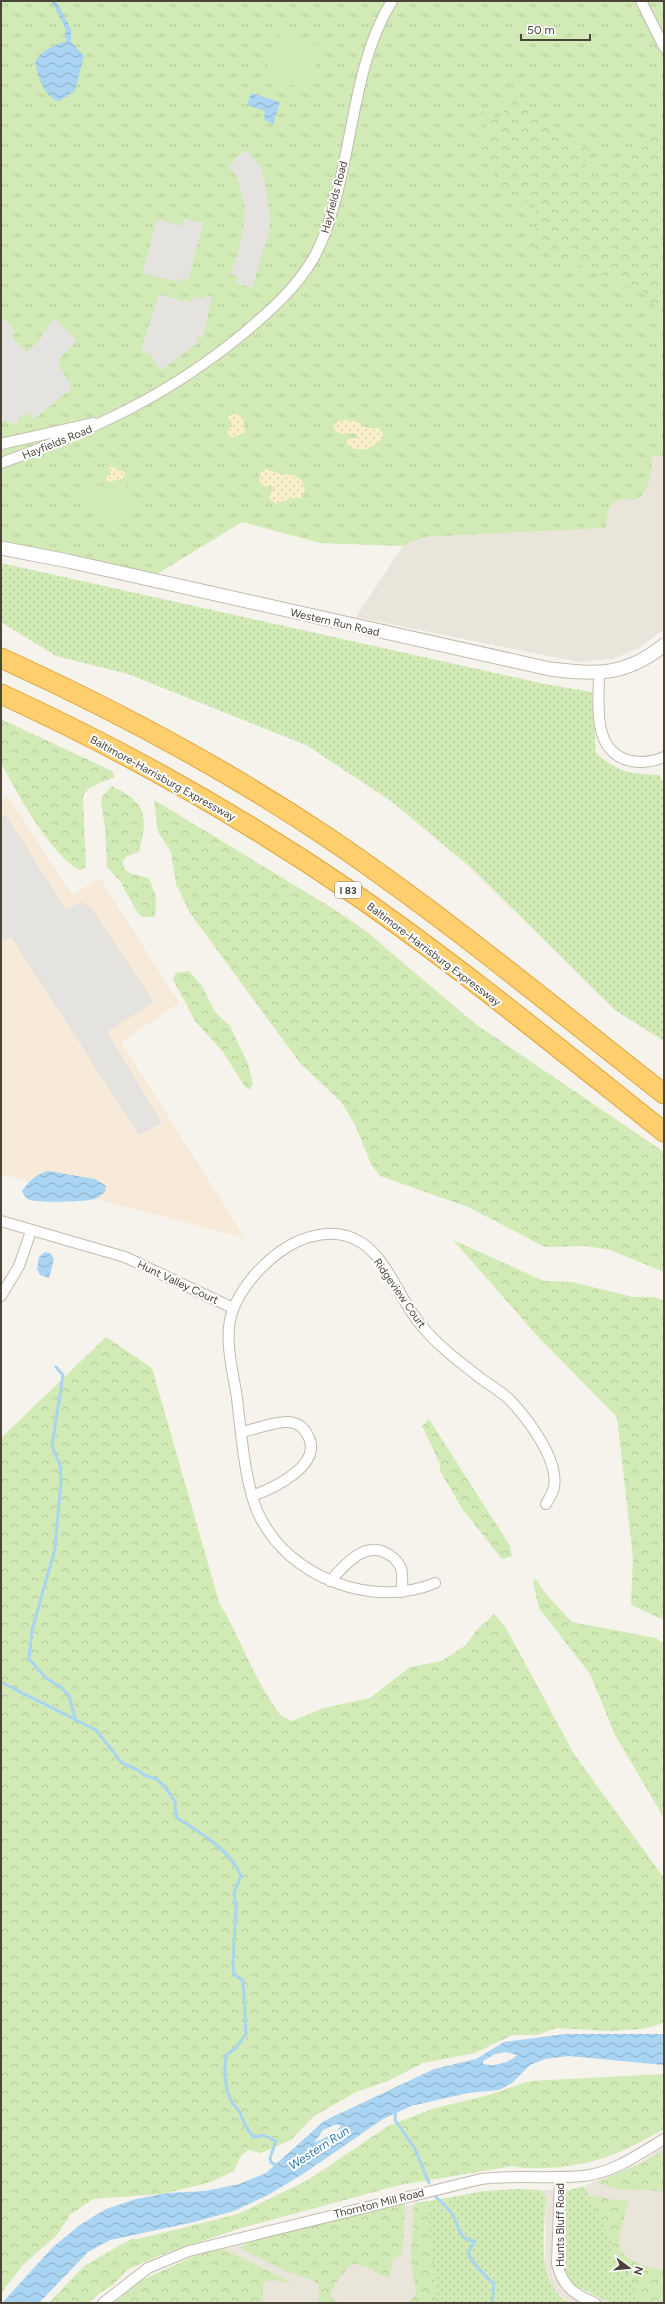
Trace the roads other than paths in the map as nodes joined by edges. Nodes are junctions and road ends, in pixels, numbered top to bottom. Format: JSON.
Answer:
{"nodes":[{"id":1,"x":392,"y":1,"type":"edge"},
{"id":2,"x":641,"y":1,"type":"edge"},
{"id":3,"x":664,"y":47,"type":"edge"},
{"id":4,"x":112,"y":420,"type":"junction"},
{"id":5,"x":1,"y":444,"type":"edge"},
{"id":6,"x":1,"y":463,"type":"edge"},
{"id":7,"x":1,"y":548,"type":"edge"},
{"id":8,"x":664,"y":645,"type":"edge"},
{"id":9,"x":1,"y":658,"type":"edge"},
{"id":10,"x":599,"y":673,"type":"junction"},
{"id":11,"x":1,"y":694,"type":"edge"},
{"id":12,"x":664,"y":757,"type":"edge"},
{"id":13,"x":664,"y":1094,"type":"edge"},
{"id":14,"x":664,"y":1132,"type":"edge"},
{"id":15,"x":1,"y":1221,"type":"edge"},
{"id":16,"x":31,"y":1231,"type":"junction"},
{"id":17,"x":1,"y":1296,"type":"edge"},
{"id":18,"x":233,"y":1308,"type":"junction"},
{"id":19,"x":242,"y":1432,"type":"junction"},
{"id":20,"x":252,"y":1496,"type":"junction"},
{"id":21,"x":546,"y":1504,"type":"dead end"},
{"id":22,"x":330,"y":1581,"type":"junction"},
{"id":23,"x":436,"y":1582,"type":"dead end"},
{"id":24,"x":402,"y":1592,"type":"junction"},
{"id":25,"x":664,"y":2139,"type":"edge"},
{"id":26,"x":560,"y":2177,"type":"junction"},
{"id":27,"x":103,"y":2303,"type":"edge"},
{"id":28,"x":595,"y":2303,"type":"edge"}],
"edges":[{"from":1,"to":4,"type":"street","name":"Hayfields Road"},
{"from":2,"to":3,"type":"street"},
{"from":4,"to":5,"type":"street","name":"Hayfields Road"},
{"from":4,"to":6,"type":"street","name":"Hayfields Road"},
{"from":7,"to":10,"type":"street","name":"Western Run Road"},
{"from":8,"to":10,"type":"street","name":"Western Run Road"},
{"from":9,"to":13,"type":"highway"},
{"from":10,"to":12,"type":"street"},
{"from":11,"to":14,"type":"highway","name":"Baltimore-Harrisburg Expressway","number":"I 83"},
{"from":15,"to":16,"type":"street","name":"Hunt Valley Court"},
{"from":16,"to":17,"type":"street"},
{"from":16,"to":18,"type":"street","name":"Hunt Valley Court"},
{"from":18,"to":19,"type":"street"},
{"from":18,"to":21,"type":"street","name":"Ridgeview Court"},
{"from":19,"to":20,"type":"street"},
{"from":19,"to":20,"type":"street"},
{"from":20,"to":22,"type":"street"},
{"from":22,"to":24,"type":"street"},
{"from":22,"to":24,"type":"street"},
{"from":23,"to":24,"type":"street"},
{"from":25,"to":26,"type":"street","name":"Thornton Mill Road"},
{"from":26,"to":27,"type":"street","name":"Thornton Mill Road"},
{"from":26,"to":28,"type":"street","name":"Hunts Bluff Road"}]}
